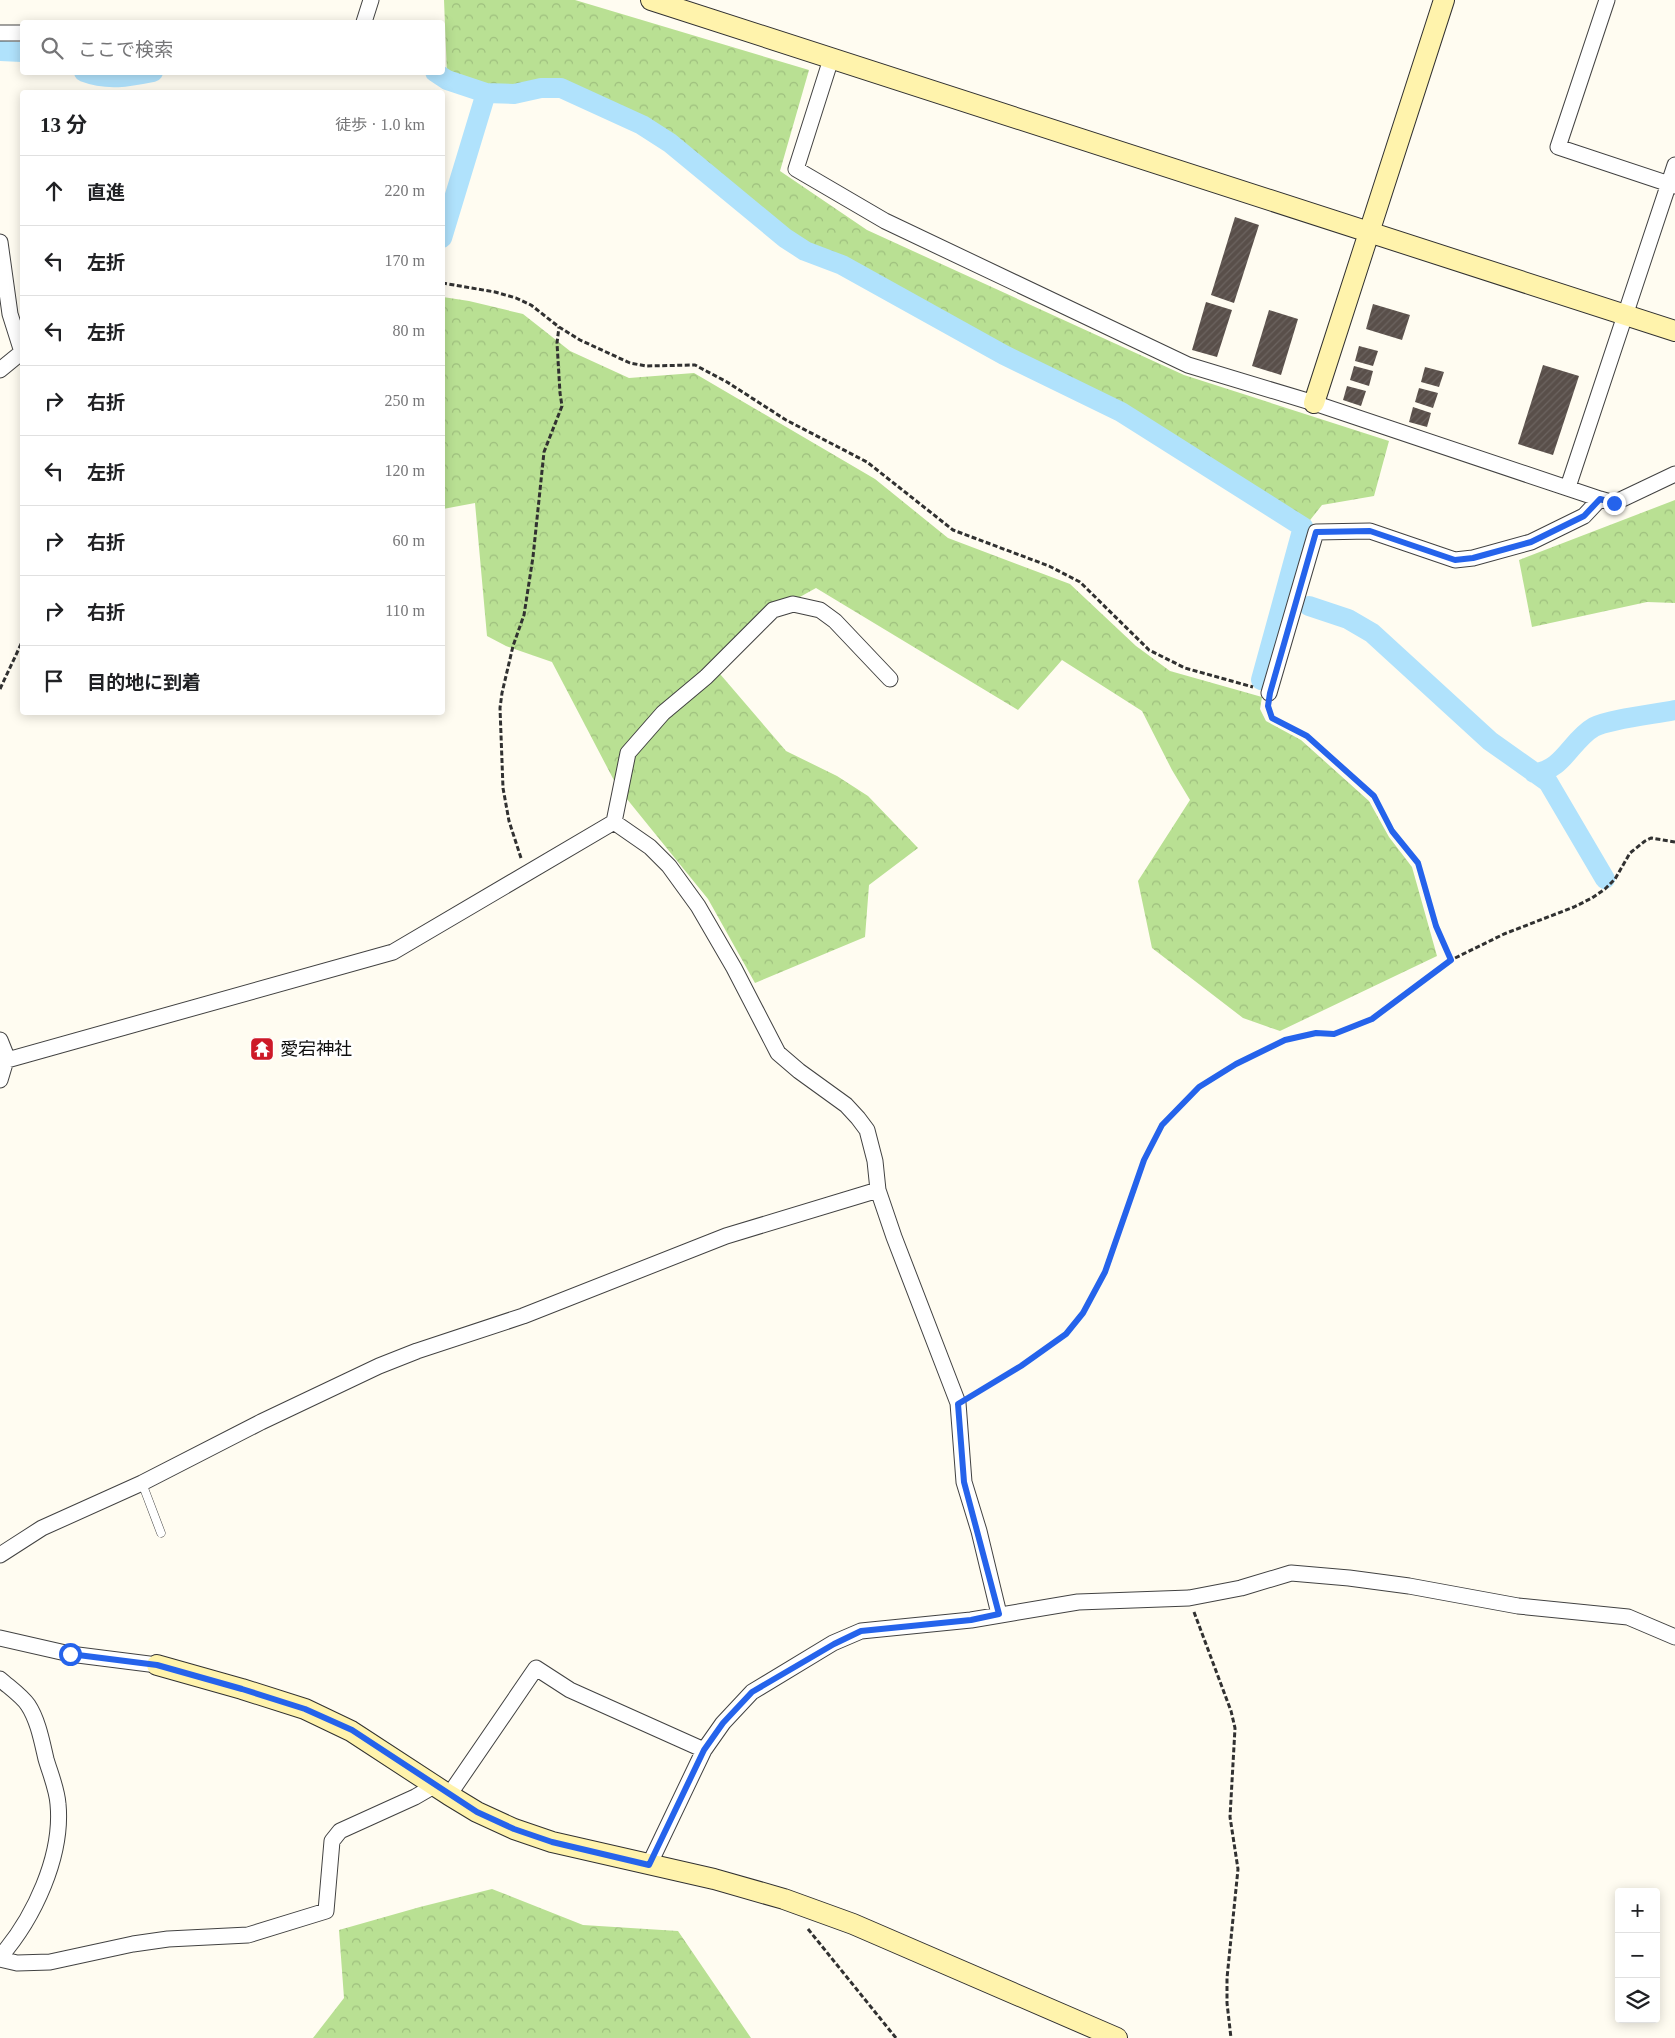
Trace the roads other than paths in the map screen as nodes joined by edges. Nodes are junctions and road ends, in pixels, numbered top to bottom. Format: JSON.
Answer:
{"nodes":[{"id":1,"x":371,"y":0,"type":"edge"},
{"id":2,"x":651,"y":0,"type":"edge"},
{"id":3,"x":1444,"y":0,"type":"edge"},
{"id":4,"x":1607,"y":0,"type":"edge"},
{"id":5,"x":365,"y":20,"type":"edge"},
{"id":6,"x":0,"y":33,"type":"edge"},
{"id":7,"x":20,"y":33,"type":"edge"},
{"id":8,"x":831,"y":59,"type":"junction"},
{"id":9,"x":1675,"y":165,"type":"edge"},
{"id":10,"x":1672,"y":185,"type":"edge"},
{"id":11,"x":1370,"y":231,"type":"junction"},
{"id":12,"x":0,"y":242,"type":"edge"},
{"id":13,"x":1626,"y":316,"type":"junction"},
{"id":14,"x":1675,"y":331,"type":"edge"},
{"id":15,"x":20,"y":346,"type":"edge"},
{"id":16,"x":20,"y":354,"type":"edge"},
{"id":17,"x":0,"y":370,"type":"edge"},
{"id":18,"x":1314,"y":403,"type":"junction"},
{"id":19,"x":1675,"y":474,"type":"edge"},
{"id":20,"x":1568,"y":488,"type":"junction"},
{"id":21,"x":1600,"y":499,"type":"junction"},
{"id":22,"x":890,"y":679,"type":"dead end"},
{"id":23,"x":1270,"y":693,"type":"road end"},
{"id":24,"x":614,"y":822,"type":"junction"},
{"id":25,"x":0,"y":1040,"type":"edge"},
{"id":26,"x":4,"y":1060,"type":"edge"},
{"id":27,"x":0,"y":1080,"type":"edge"},
{"id":28,"x":878,"y":1190,"type":"junction"},
{"id":29,"x":142,"y":1484,"type":"junction"},
{"id":30,"x":161,"y":1533,"type":"dead end"},
{"id":31,"x":0,"y":1555,"type":"edge"},
{"id":32,"x":999,"y":1614,"type":"junction"},
{"id":33,"x":1675,"y":1636,"type":"edge"},
{"id":34,"x":0,"y":1638,"type":"edge"},
{"id":35,"x":157,"y":1665,"type":"joint"},
{"id":36,"x":0,"y":1679,"type":"edge"},
{"id":37,"x":704,"y":1750,"type":"junction"},
{"id":38,"x":441,"y":1790,"type":"junction"},
{"id":39,"x":649,"y":1865,"type":"junction"},
{"id":40,"x":0,"y":1958,"type":"edge"},
{"id":41,"x":1117,"y":2038,"type":"edge"}],
"edges":[{"from":1,"to":5,"type":"street"},
{"from":2,"to":8,"type":"street"},
{"from":3,"to":11,"type":"street"},
{"from":4,"to":10,"type":"street"},
{"from":6,"to":7,"type":"street"},
{"from":8,"to":11,"type":"street"},
{"from":8,"to":18,"type":"street"},
{"from":9,"to":10,"type":"street"},
{"from":10,"to":13,"type":"street"},
{"from":11,"to":13,"type":"street"},
{"from":11,"to":18,"type":"street"},
{"from":12,"to":15,"type":"street"},
{"from":13,"to":14,"type":"street"},
{"from":13,"to":20,"type":"street"},
{"from":16,"to":17,"type":"street"},
{"from":18,"to":20,"type":"street"},
{"from":19,"to":21,"type":"street"},
{"from":20,"to":21,"type":"street"},
{"from":21,"to":23,"type":"street"},
{"from":22,"to":24,"type":"street"},
{"from":24,"to":26,"type":"street"},
{"from":24,"to":28,"type":"street"},
{"from":25,"to":26,"type":"street"},
{"from":26,"to":27,"type":"street"},
{"from":28,"to":29,"type":"street"},
{"from":28,"to":32,"type":"street"},
{"from":29,"to":30,"type":"lane"},
{"from":29,"to":31,"type":"street"},
{"from":32,"to":33,"type":"street"},
{"from":32,"to":37,"type":"street"},
{"from":34,"to":35,"type":"street"},
{"from":35,"to":38,"type":"street"},
{"from":36,"to":40,"type":"street"},
{"from":37,"to":38,"type":"street"},
{"from":37,"to":39,"type":"street"},
{"from":38,"to":39,"type":"street"},
{"from":38,"to":40,"type":"street"},
{"from":39,"to":41,"type":"street"}]}
